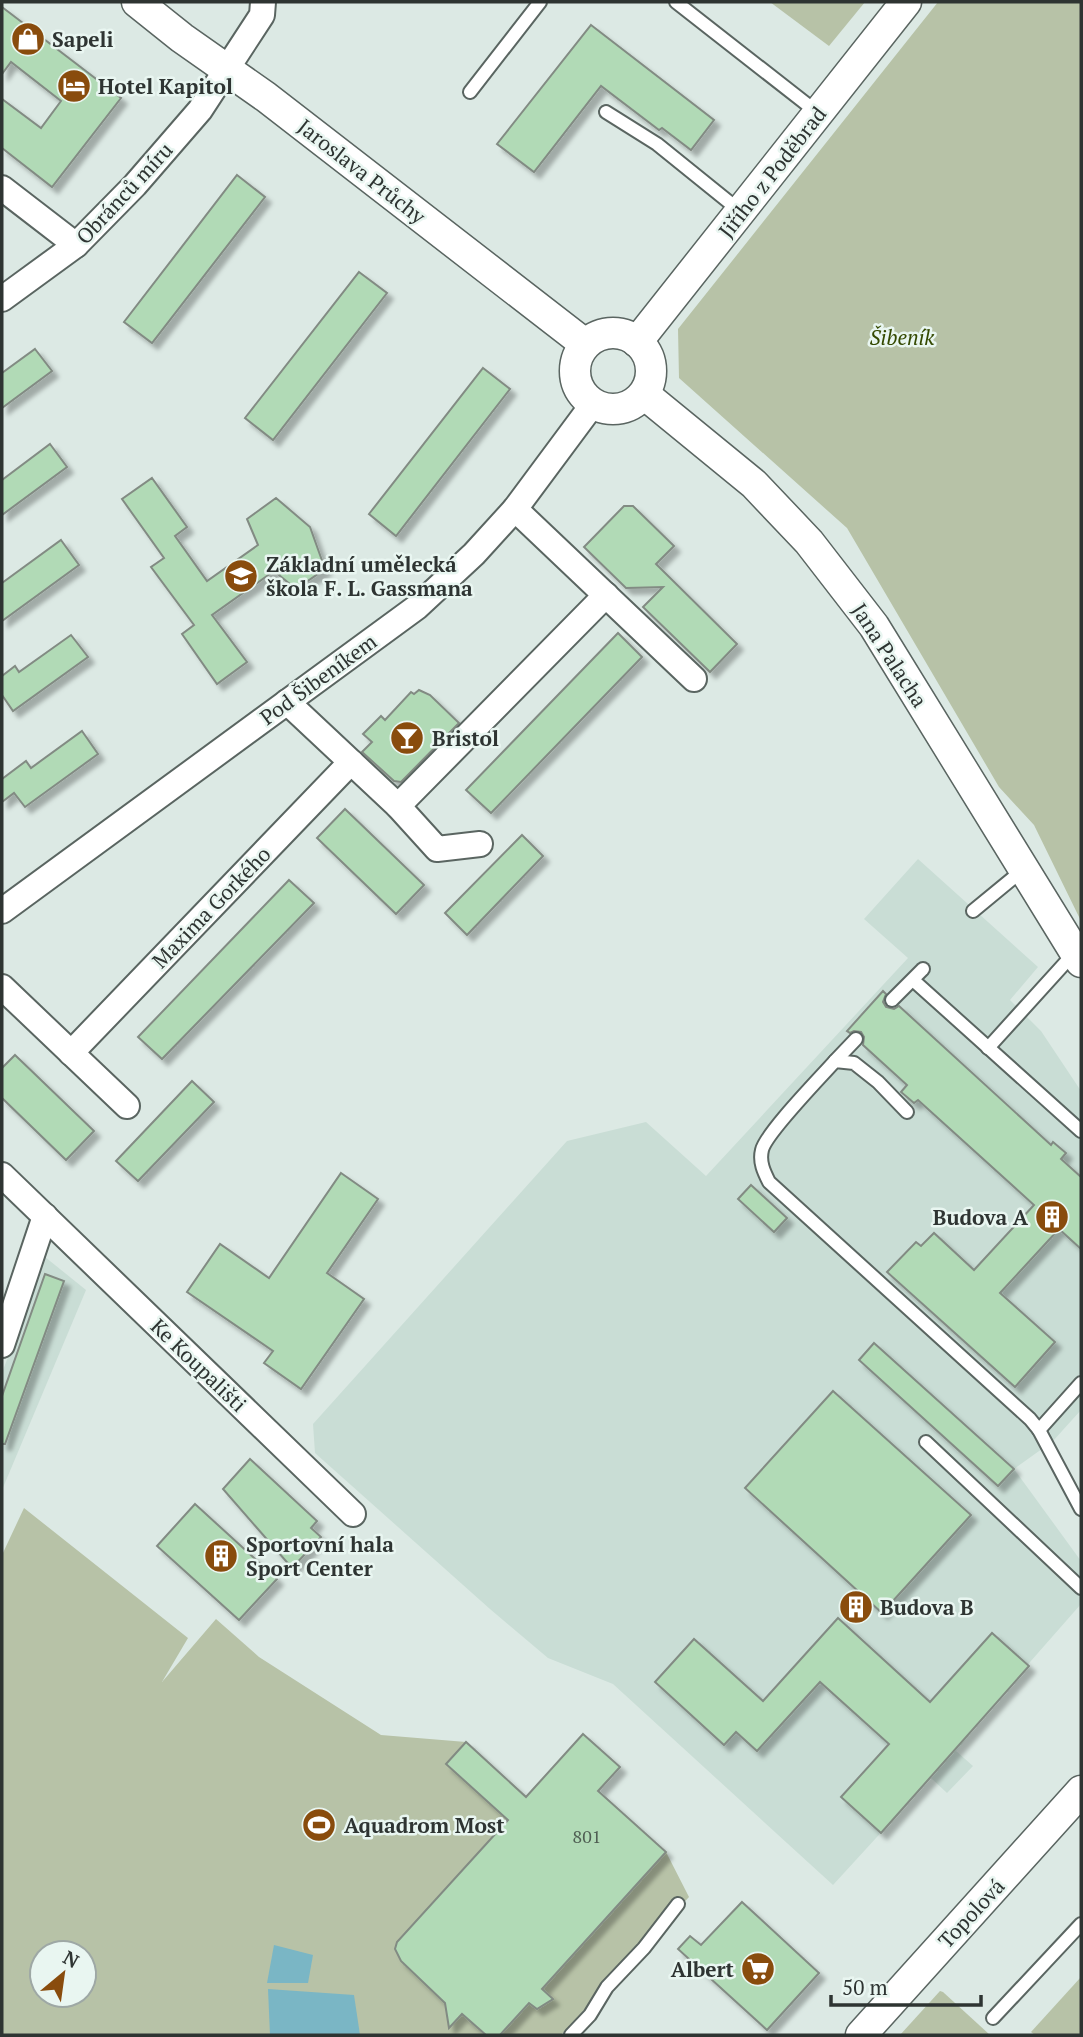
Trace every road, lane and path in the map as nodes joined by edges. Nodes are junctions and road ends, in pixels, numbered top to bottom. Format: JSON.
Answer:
{"nodes":[{"id":1,"x":137,"y":2,"type":"edge"},
{"id":2,"x":262,"y":2,"type":"edge"},
{"id":3,"x":540,"y":2,"type":"edge"},
{"id":4,"x":676,"y":2,"type":"edge"},
{"id":5,"x":906,"y":2,"type":"edge"},
{"id":6,"x":227,"y":69,"type":"junction"},
{"id":7,"x":470,"y":92,"type":"dead end"},
{"id":8,"x":808,"y":106,"type":"junction"},
{"id":9,"x":606,"y":113,"type":"dead end"},
{"id":10,"x":2,"y":188,"type":"edge"},
{"id":11,"x":740,"y":211,"type":"junction"},
{"id":12,"x":76,"y":245,"type":"junction"},
{"id":13,"x":2,"y":299,"type":"edge"},
{"id":14,"x":637,"y":342,"type":"junction"},
{"id":15,"x":585,"y":344,"type":"junction"},
{"id":16,"x":644,"y":394,"type":"junction"},
{"id":17,"x":593,"y":404,"type":"junction"},
{"id":18,"x":515,"y":509,"type":"junction"},
{"id":19,"x":606,"y":595,"type":"junction"},
{"id":20,"x":694,"y":679,"type":"dead end"},
{"id":21,"x":287,"y":702,"type":"junction"},
{"id":22,"x":351,"y":762,"type":"junction"},
{"id":23,"x":398,"y":806,"type":"junction"},
{"id":24,"x":480,"y":844,"type":"dead end"},
{"id":25,"x":1024,"y":869,"type":"junction"},
{"id":26,"x":2,"y":911,"type":"edge"},
{"id":27,"x":973,"y":911,"type":"dead end"},
{"id":28,"x":1078,"y":957,"type":"edge"},
{"id":29,"x":923,"y":969,"type":"dead end"},
{"id":30,"x":913,"y":980,"type":"junction"},
{"id":31,"x":2,"y":987,"type":"edge"},
{"id":32,"x":892,"y":1000,"type":"dead end"},
{"id":33,"x":856,"y":1039,"type":"dead end"},
{"id":34,"x":988,"y":1048,"type":"junction"},
{"id":35,"x":71,"y":1053,"type":"junction"},
{"id":36,"x":835,"y":1061,"type":"junction"},
{"id":37,"x":127,"y":1106,"type":"dead end"},
{"id":38,"x":906,"y":1112,"type":"dead end"},
{"id":39,"x":1081,"y":1131,"type":"edge"},
{"id":40,"x":2,"y":1175,"type":"edge"},
{"id":41,"x":45,"y":1216,"type":"junction"},
{"id":42,"x":2,"y":1345,"type":"edge"},
{"id":43,"x":1081,"y":1383,"type":"edge"},
{"id":44,"x":1039,"y":1430,"type":"junction"},
{"id":45,"x":926,"y":1442,"type":"dead end"},
{"id":46,"x":1081,"y":1509,"type":"edge"},
{"id":47,"x":354,"y":1514,"type":"dead end"},
{"id":48,"x":1081,"y":1588,"type":"edge"},
{"id":49,"x":1081,"y":1791,"type":"edge"},
{"id":50,"x":678,"y":1905,"type":"dead end"},
{"id":51,"x":1081,"y":1924,"type":"edge"},
{"id":52,"x":993,"y":2018,"type":"dead end"},
{"id":53,"x":570,"y":2035,"type":"edge"},
{"id":54,"x":861,"y":2035,"type":"edge"}],
"edges":[{"from":1,"to":6,"type":"street","name":"Jaroslava Průchy"},
{"from":2,"to":6,"type":"street","name":"Obránců míru"},
{"from":3,"to":7,"type":"lane"},
{"from":4,"to":8,"type":"lane"},
{"from":5,"to":8,"type":"street","name":"Jiřího z Poděbrad"},
{"from":6,"to":12,"type":"street","name":"Obránců míru"},
{"from":6,"to":15,"type":"street","name":"Jaroslava Průchy"},
{"from":8,"to":11,"type":"street","name":"Jiřího z Poděbrad"},
{"from":9,"to":11,"type":"lane"},
{"from":10,"to":12,"type":"street"},
{"from":11,"to":14,"type":"street","name":"Jiřího z Poděbrad"},
{"from":12,"to":13,"type":"street","name":"Obránců míru"},
{"from":14,"to":15,"type":"street"},
{"from":14,"to":16,"type":"street"},
{"from":15,"to":17,"type":"street"},
{"from":16,"to":17,"type":"street"},
{"from":16,"to":25,"type":"street","name":"Jana Palacha"},
{"from":17,"to":18,"type":"street","name":"Pod Šibeníkem"},
{"from":18,"to":19,"type":"street"},
{"from":18,"to":21,"type":"street","name":"Pod Šibeníkem"},
{"from":19,"to":20,"type":"street"},
{"from":19,"to":23,"type":"street"},
{"from":21,"to":22,"type":"street"},
{"from":21,"to":26,"type":"street","name":"Pod Šibeníkem"},
{"from":22,"to":23,"type":"street"},
{"from":22,"to":35,"type":"street","name":"Maxima Gorkého"},
{"from":23,"to":24,"type":"street"},
{"from":25,"to":27,"type":"lane"},
{"from":25,"to":28,"type":"street","name":"Jana Palacha"},
{"from":28,"to":34,"type":"lane"},
{"from":29,"to":30,"type":"lane"},
{"from":30,"to":32,"type":"lane"},
{"from":30,"to":34,"type":"lane"},
{"from":31,"to":35,"type":"street"},
{"from":33,"to":36,"type":"lane"},
{"from":34,"to":39,"type":"lane"},
{"from":35,"to":37,"type":"street"},
{"from":36,"to":38,"type":"lane"},
{"from":36,"to":44,"type":"lane"},
{"from":40,"to":41,"type":"street","name":"Ke Koupališti"},
{"from":41,"to":42,"type":"street"},
{"from":41,"to":47,"type":"street","name":"Ke Koupališti"},
{"from":43,"to":44,"type":"lane"},
{"from":44,"to":46,"type":"lane"},
{"from":45,"to":48,"type":"lane"},
{"from":49,"to":54,"type":"street","name":"Topolová"},
{"from":50,"to":53,"type":"lane"},
{"from":51,"to":52,"type":"lane"}]}
